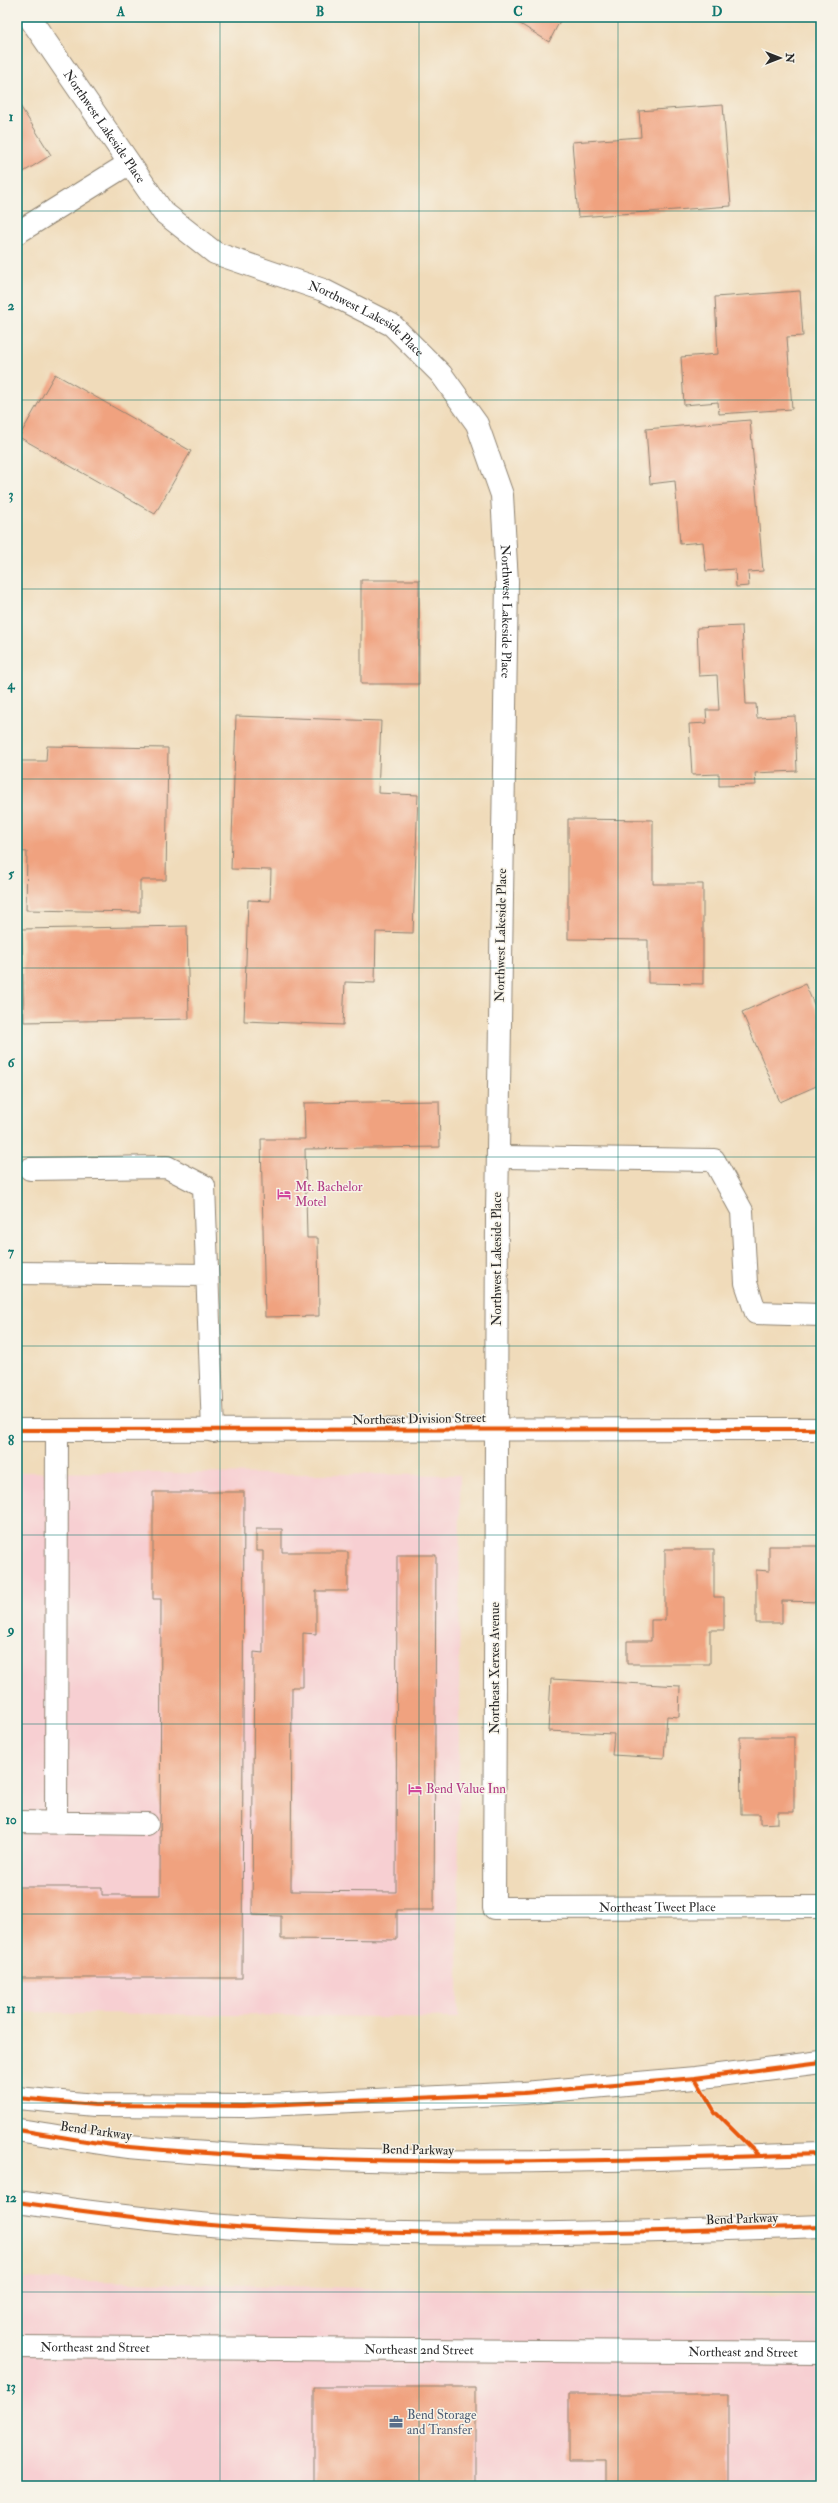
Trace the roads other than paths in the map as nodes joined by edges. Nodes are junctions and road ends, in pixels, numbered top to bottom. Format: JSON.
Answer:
{"nodes":[{"id":1,"x":29,"y":17,"type":"edge"},
{"id":2,"x":128,"y":164,"type":"junction"},
{"id":3,"x":17,"y":233,"type":"edge"},
{"id":4,"x":498,"y":1157,"type":"junction"},
{"id":5,"x":30,"y":1169,"type":"dead end"},
{"id":6,"x":17,"y":1273,"type":"edge"},
{"id":7,"x":207,"y":1275,"type":"junction"},
{"id":8,"x":821,"y":1315,"type":"edge"},
{"id":9,"x":496,"y":1428,"type":"junction"},
{"id":10,"x":821,"y":1429,"type":"edge"},
{"id":11,"x":17,"y":1430,"type":"edge"},
{"id":12,"x":57,"y":1431,"type":"junction"},
{"id":13,"x":213,"y":1431,"type":"junction"},
{"id":14,"x":17,"y":1822,"type":"edge"},
{"id":15,"x":56,"y":1822,"type":"junction"},
{"id":16,"x":147,"y":1824,"type":"dead end"},
{"id":17,"x":821,"y":1907,"type":"edge"},
{"id":18,"x":494,"y":1908,"type":"joint"},
{"id":19,"x":821,"y":2062,"type":"edge"},
{"id":20,"x":17,"y":2098,"type":"edge"},
{"id":21,"x":17,"y":2130,"type":"edge"},
{"id":22,"x":821,"y":2154,"type":"edge"},
{"id":23,"x":17,"y":2202,"type":"edge"},
{"id":24,"x":821,"y":2226,"type":"edge"},
{"id":25,"x":17,"y":2347,"type":"edge"},
{"id":26,"x":821,"y":2354,"type":"edge"}],
"edges":[{"from":1,"to":2,"type":"main road","name":"Northwest Lakeside Place"},
{"from":2,"to":3,"type":"main road"},
{"from":2,"to":4,"type":"main road","name":"Northwest Lakeside Place"},
{"from":4,"to":8,"type":"main road"},
{"from":4,"to":9,"type":"main road","name":"Northwest Lakeside Place"},
{"from":5,"to":7,"type":"main road"},
{"from":6,"to":7,"type":"main road"},
{"from":7,"to":13,"type":"main road"},
{"from":9,"to":10,"type":"main road","name":"Northeast Division Street"},
{"from":9,"to":13,"type":"main road","name":"Northeast Division Street"},
{"from":9,"to":18,"type":"main road","name":"Northeast Xerxes Avenue"},
{"from":11,"to":12,"type":"main road","name":"Northeast Division Street"},
{"from":12,"to":13,"type":"main road","name":"Northeast Division Street"},
{"from":12,"to":15,"type":"main road"},
{"from":14,"to":15,"type":"main road"},
{"from":15,"to":16,"type":"main road"},
{"from":17,"to":18,"type":"main road","name":"Northeast Tweet Place"},
{"from":19,"to":20,"type":"main road"},
{"from":21,"to":22,"type":"main road","name":"Bend Parkway"},
{"from":23,"to":24,"type":"main road","name":"Bend Parkway"},
{"from":25,"to":26,"type":"main road","name":"Northeast 2nd Street"}]}
